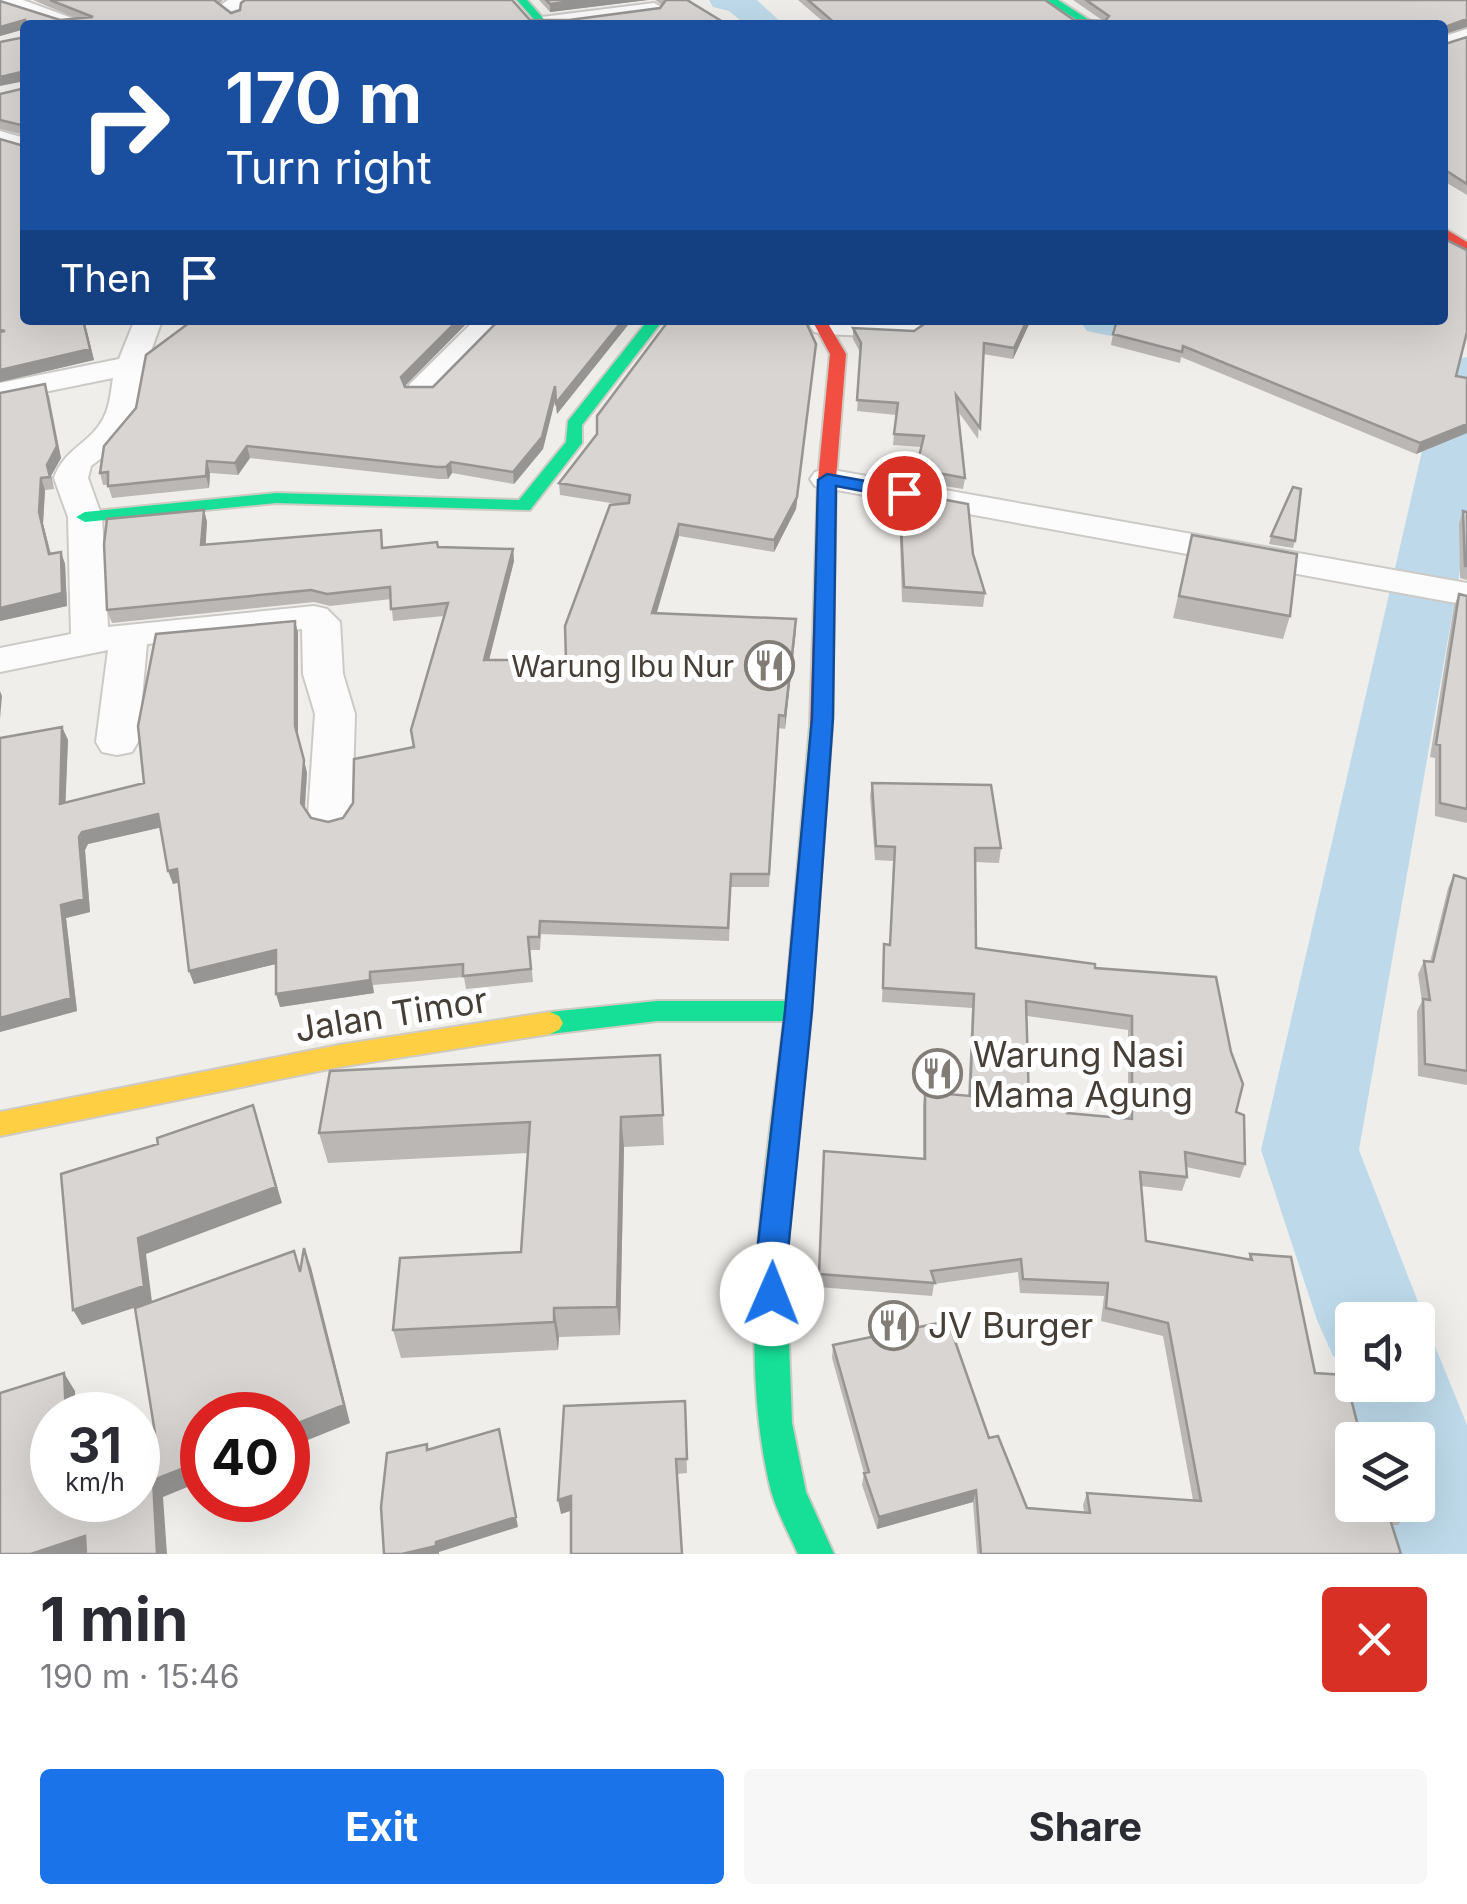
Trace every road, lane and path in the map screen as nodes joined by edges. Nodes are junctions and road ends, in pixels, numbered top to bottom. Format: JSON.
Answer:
{"nodes":[{"id":1,"x":5,"y":0,"type":"edge"},
{"id":2,"x":522,"y":0,"type":"edge"},
{"id":3,"x":1051,"y":0,"type":"edge"},
{"id":4,"x":75,"y":4,"type":"edge"},
{"id":5,"x":654,"y":8,"type":"edge"},
{"id":6,"x":44,"y":12,"type":"junction"},
{"id":7,"x":67,"y":20,"type":"edge"},
{"id":8,"x":540,"y":20,"type":"edge"},
{"id":9,"x":571,"y":20,"type":"edge"},
{"id":10,"x":1084,"y":20,"type":"edge"},
{"id":11,"x":146,"y":325,"type":"edge"},
{"id":12,"x":486,"y":325,"type":"edge"},
{"id":13,"x":652,"y":325,"type":"edge"},
{"id":14,"x":823,"y":325,"type":"edge"},
{"id":15,"x":852,"y":325,"type":"edge"},
{"id":16,"x":912,"y":329,"type":"edge"},
{"id":17,"x":131,"y":365,"type":"junction"},
{"id":18,"x":421,"y":390,"type":"edge"},
{"id":19,"x":0,"y":392,"type":"edge"},
{"id":20,"x":827,"y":480,"type":"junction"},
{"id":21,"x":85,"y":517,"type":"junction"},
{"id":22,"x":1467,"y":594,"type":"edge"},
{"id":23,"x":109,"y":636,"type":"junction"},
{"id":24,"x":0,"y":660,"type":"edge"},
{"id":25,"x":117,"y":742,"type":"dead end"},
{"id":26,"x":330,"y":816,"type":"dead end"},
{"id":27,"x":798,"y":1011,"type":"junction"},
{"id":28,"x":0,"y":1124,"type":"edge"},
{"id":29,"x":816,"y":1554,"type":"edge"}],
"edges":[{"from":1,"to":6,"type":"street"},
{"from":2,"to":8,"type":"street"},
{"from":3,"to":10,"type":"street"},
{"from":4,"to":6,"type":"street"},
{"from":5,"to":9,"type":"street"},
{"from":6,"to":7,"type":"street"},
{"from":11,"to":17,"type":"street"},
{"from":12,"to":18,"type":"street"},
{"from":13,"to":21,"type":"street"},
{"from":14,"to":20,"type":"street"},
{"from":15,"to":16,"type":"street"},
{"from":17,"to":19,"type":"street"},
{"from":17,"to":21,"type":"street"},
{"from":20,"to":22,"type":"street"},
{"from":20,"to":27,"type":"street"},
{"from":21,"to":23,"type":"street"},
{"from":23,"to":24,"type":"street"},
{"from":23,"to":25,"type":"street"},
{"from":23,"to":26,"type":"street"},
{"from":27,"to":28,"type":"street","name":"Jalan Timor"},
{"from":27,"to":29,"type":"street"}]}
